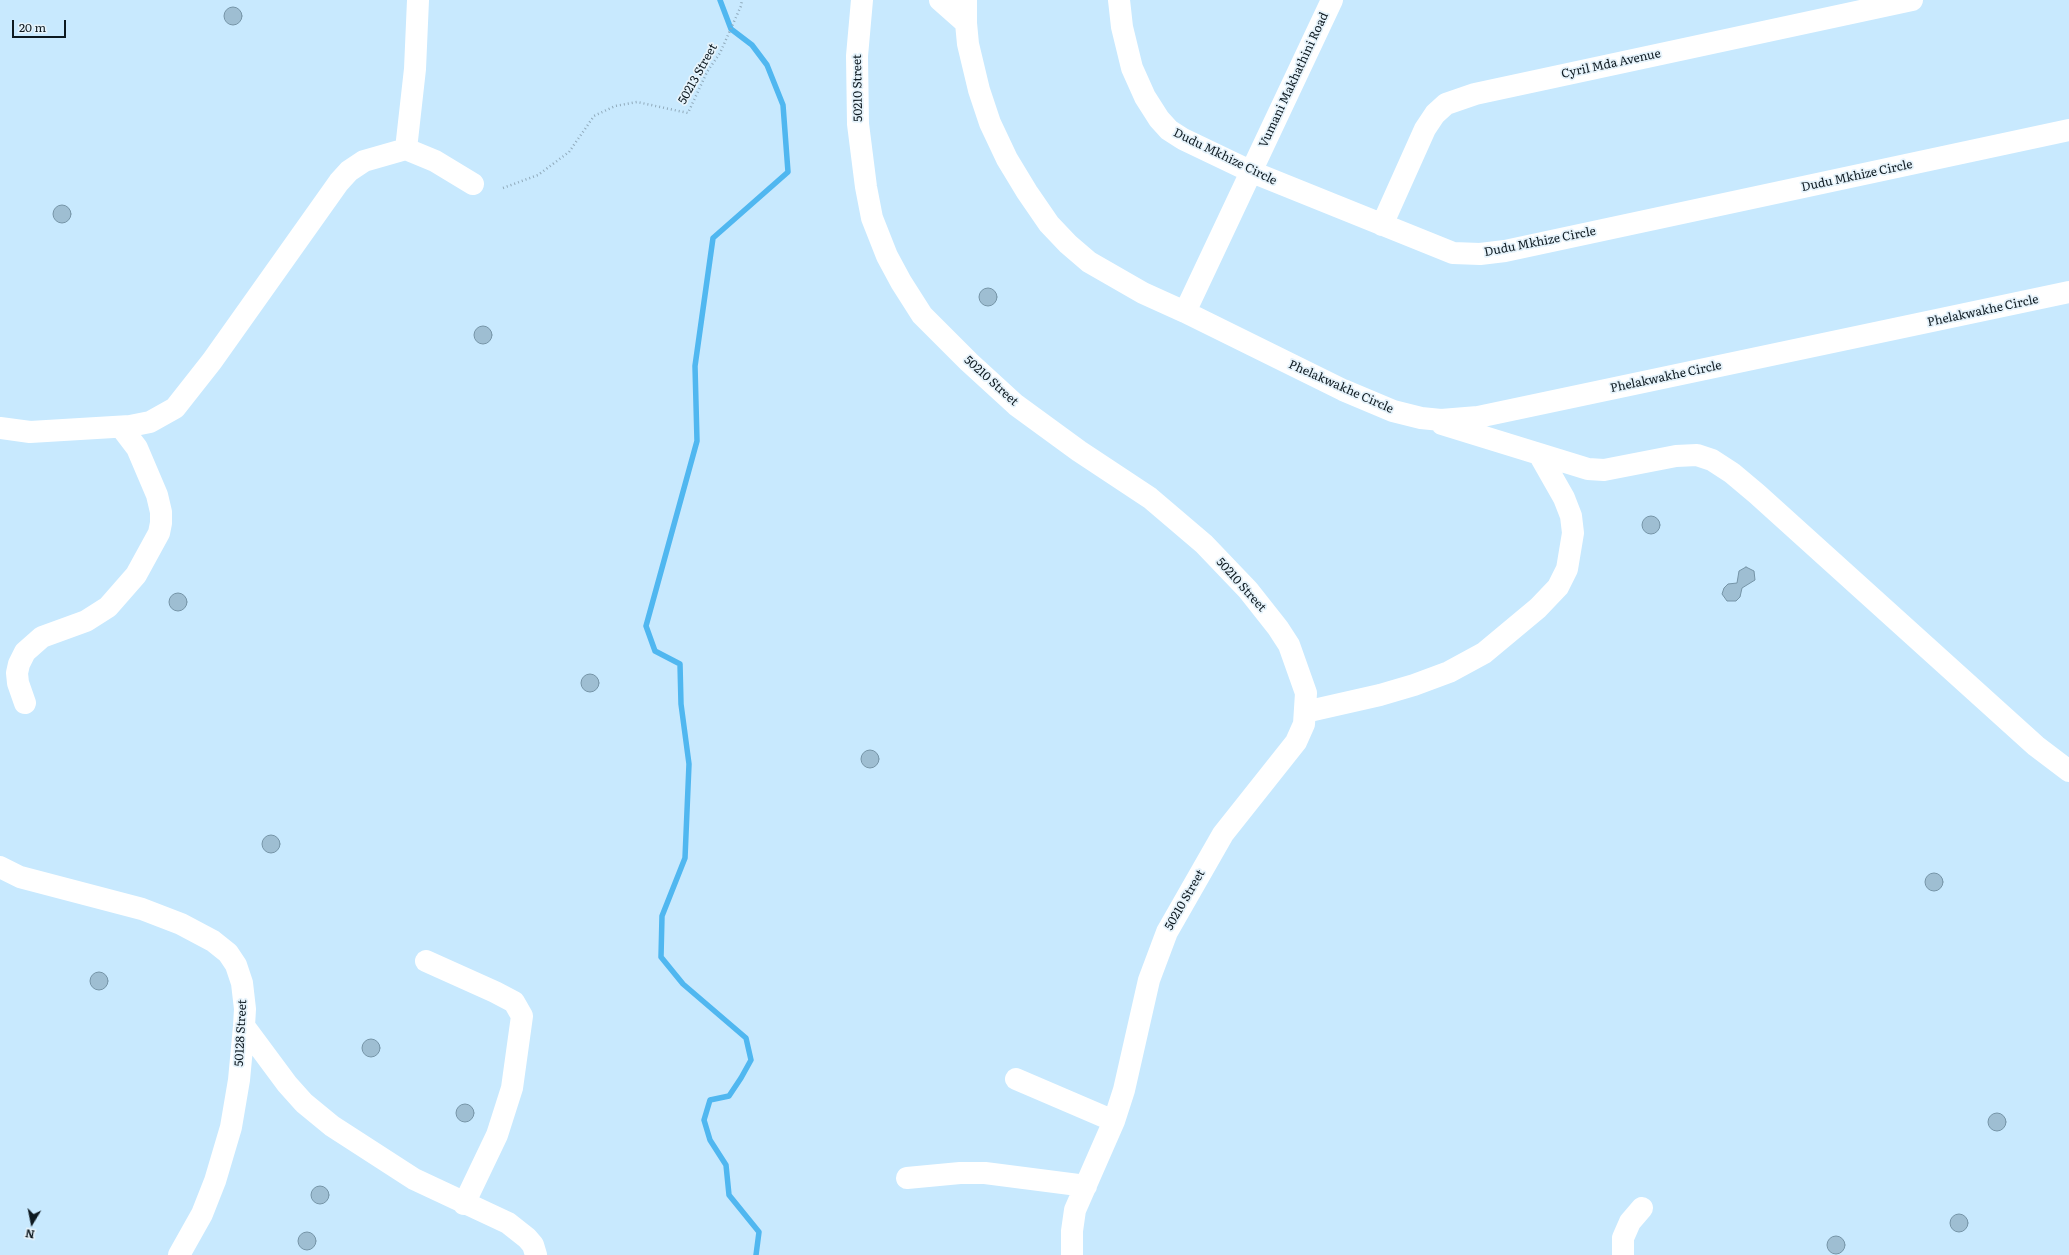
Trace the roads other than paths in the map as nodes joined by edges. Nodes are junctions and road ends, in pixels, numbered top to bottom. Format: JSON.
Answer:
{"nodes":[{"id":1,"x":418,"y":0,"type":"edge"},
{"id":2,"x":862,"y":0,"type":"edge"},
{"id":3,"x":940,"y":0,"type":"edge"},
{"id":4,"x":966,"y":0,"type":"edge"},
{"id":5,"x":1120,"y":0,"type":"edge"},
{"id":6,"x":1332,"y":0,"type":"edge"},
{"id":7,"x":1912,"y":0,"type":"edge"},
{"id":8,"x":966,"y":23,"type":"junction"},
{"id":9,"x":2069,"y":130,"type":"edge"},
{"id":10,"x":406,"y":148,"type":"junction"},
{"id":11,"x":1252,"y":172,"type":"junction"},
{"id":12,"x":473,"y":184,"type":"dead end"},
{"id":13,"x":1382,"y":225,"type":"junction"},
{"id":14,"x":2069,"y":292,"type":"edge"},
{"id":15,"x":1185,"y":312,"type":"junction"},
{"id":16,"x":1420,"y":418,"type":"junction"},
{"id":17,"x":121,"y":427,"type":"junction"},
{"id":18,"x":0,"y":428,"type":"edge"},
{"id":19,"x":1539,"y":454,"type":"junction"},
{"id":20,"x":25,"y":703,"type":"dead end"},
{"id":21,"x":1305,"y":712,"type":"junction"},
{"id":22,"x":2069,"y":771,"type":"edge"},
{"id":23,"x":0,"y":867,"type":"edge"},
{"id":24,"x":426,"y":961,"type":"dead end"},
{"id":25,"x":244,"y":1026,"type":"junction"},
{"id":26,"x":1016,"y":1079,"type":"dead end"},
{"id":27,"x":1114,"y":1121,"type":"junction"},
{"id":28,"x":906,"y":1178,"type":"dead end"},
{"id":29,"x":1086,"y":1186,"type":"junction"},
{"id":30,"x":464,"y":1204,"type":"junction"},
{"id":31,"x":1642,"y":1208,"type":"dead end"},
{"id":32,"x":179,"y":1255,"type":"edge"},
{"id":33,"x":536,"y":1255,"type":"edge"},
{"id":34,"x":1072,"y":1255,"type":"edge"},
{"id":35,"x":1623,"y":1255,"type":"edge"}],
"edges":[{"from":1,"to":10,"type":"street"},
{"from":2,"to":21,"type":"street","name":"50210 Street"},
{"from":3,"to":8,"type":"street"},
{"from":4,"to":8,"type":"street","name":"Phelakwakhe Circle"},
{"from":5,"to":11,"type":"street","name":"Dudu Mkhize Circle"},
{"from":6,"to":11,"type":"street","name":"Vumani Makhathini Road"},
{"from":7,"to":13,"type":"street","name":"Cyril Mda Avenue"},
{"from":8,"to":15,"type":"street","name":"Phelakwakhe Circle"},
{"from":9,"to":13,"type":"street","name":"Dudu Mkhize Circle"},
{"from":10,"to":12,"type":"street"},
{"from":10,"to":17,"type":"street"},
{"from":11,"to":13,"type":"street","name":"Dudu Mkhize Circle"},
{"from":11,"to":15,"type":"street","name":"Vumani Makhathini Road"},
{"from":14,"to":16,"type":"street","name":"Phelakwakhe Circle"},
{"from":15,"to":16,"type":"street","name":"Phelakwakhe Circle"},
{"from":16,"to":19,"type":"street"},
{"from":17,"to":18,"type":"street"},
{"from":17,"to":20,"type":"street"},
{"from":19,"to":21,"type":"street"},
{"from":19,"to":22,"type":"street"},
{"from":21,"to":27,"type":"street","name":"50210 Street"},
{"from":23,"to":25,"type":"street","name":"50128 Street"},
{"from":24,"to":30,"type":"street"},
{"from":25,"to":30,"type":"street"},
{"from":25,"to":32,"type":"street","name":"50128 Street"},
{"from":26,"to":27,"type":"street"},
{"from":27,"to":29,"type":"street","name":"50210 Street"},
{"from":28,"to":29,"type":"street"},
{"from":29,"to":34,"type":"street","name":"50210 Street"},
{"from":30,"to":33,"type":"street"},
{"from":31,"to":35,"type":"street"}]}
